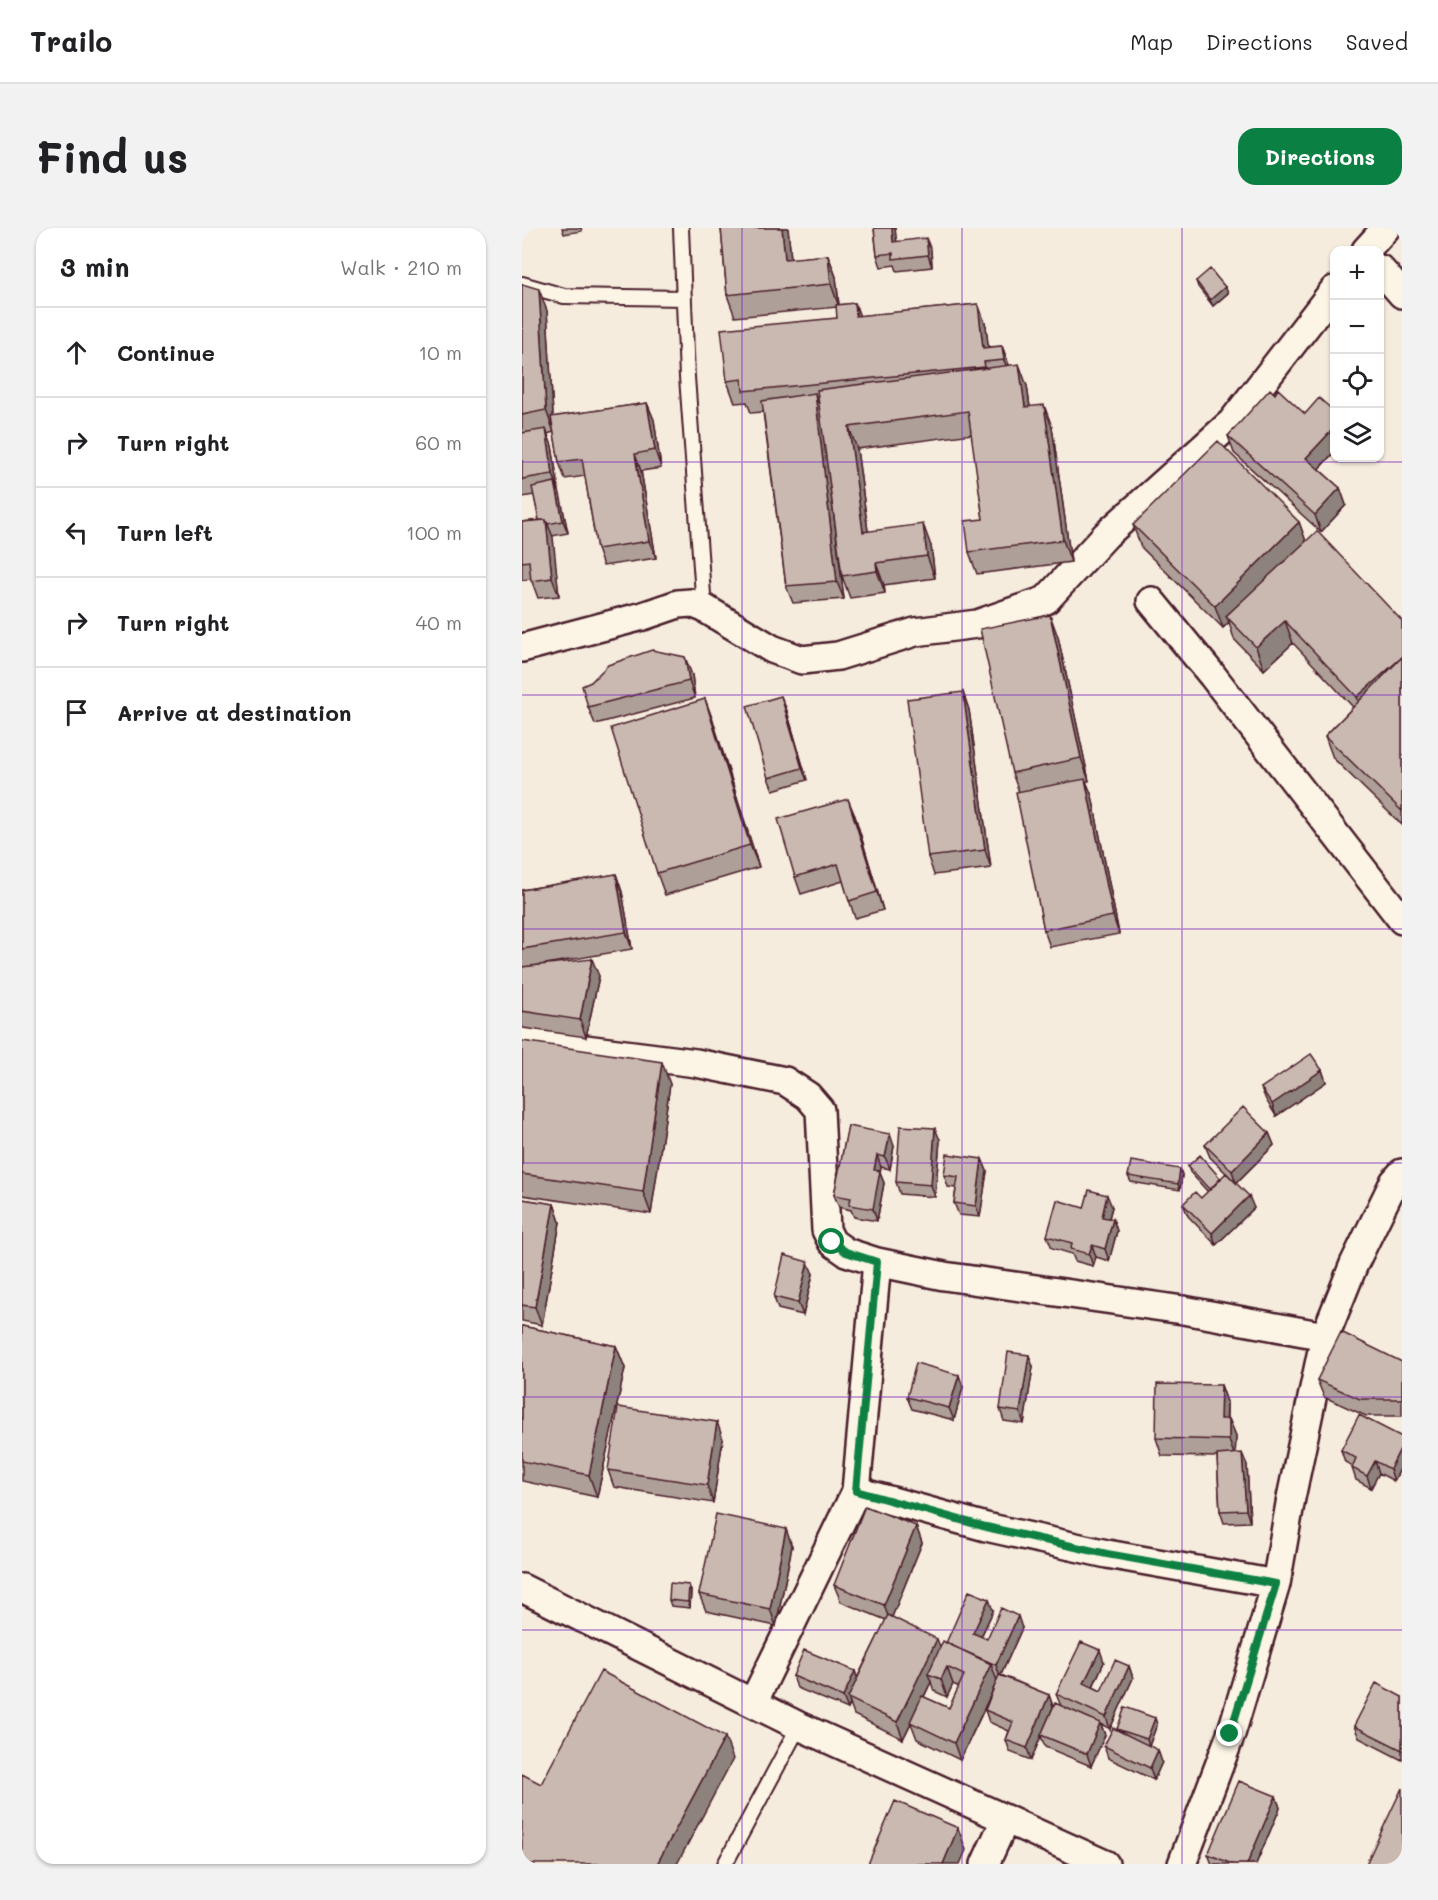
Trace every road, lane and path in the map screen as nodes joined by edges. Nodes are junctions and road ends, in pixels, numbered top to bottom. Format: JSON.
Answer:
{"nodes":[{"id":1,"x":681,"y":228,"type":"edge"},
{"id":2,"x":1386,"y":228,"type":"edge"},
{"id":3,"x":1370,"y":246,"type":"edge"},
{"id":4,"x":1384,"y":274,"type":"edge"},
{"id":5,"x":522,"y":284,"type":"edge"},
{"id":6,"x":1402,"y":294,"type":"edge"},
{"id":7,"x":1330,"y":296,"type":"edge"},
{"id":8,"x":684,"y":298,"type":"junction"},
{"id":9,"x":1151,"y":601,"type":"dead end"},
{"id":10,"x":704,"y":608,"type":"junction"},
{"id":11,"x":522,"y":648,"type":"edge"},
{"id":12,"x":1402,"y":920,"type":"edge"},
{"id":13,"x":522,"y":1041,"type":"edge"},
{"id":14,"x":1402,"y":1173,"type":"edge"},
{"id":15,"x":877,"y":1262,"type":"junction"},
{"id":16,"x":1325,"y":1336,"type":"junction"},
{"id":17,"x":856,"y":1491,"type":"junction"},
{"id":18,"x":1276,"y":1584,"type":"junction"},
{"id":19,"x":522,"y":1588,"type":"edge"},
{"id":20,"x":753,"y":1703,"type":"junction"},
{"id":21,"x":799,"y":1726,"type":"junction"},
{"id":22,"x":1005,"y":1820,"type":"junction"},
{"id":23,"x":725,"y":1864,"type":"edge"},
{"id":24,"x":985,"y":1864,"type":"edge"},
{"id":25,"x":1105,"y":1864,"type":"edge"},
{"id":26,"x":1182,"y":1864,"type":"edge"}],
"edges":[{"from":1,"to":8,"type":"lane"},
{"from":2,"to":3,"type":"street"},
{"from":4,"to":6,"type":"street"},
{"from":5,"to":8,"type":"lane"},
{"from":7,"to":10,"type":"street"},
{"from":8,"to":10,"type":"lane"},
{"from":9,"to":12,"type":"street"},
{"from":10,"to":11,"type":"street"},
{"from":13,"to":15,"type":"street"},
{"from":14,"to":16,"type":"street"},
{"from":15,"to":16,"type":"street"},
{"from":15,"to":17,"type":"street"},
{"from":16,"to":18,"type":"street"},
{"from":17,"to":18,"type":"street"},
{"from":17,"to":20,"type":"street"},
{"from":18,"to":26,"type":"street"},
{"from":19,"to":20,"type":"street"},
{"from":20,"to":21,"type":"street"},
{"from":21,"to":22,"type":"street"},
{"from":21,"to":23,"type":"lane"},
{"from":22,"to":24,"type":"street"},
{"from":22,"to":25,"type":"street"}]}
